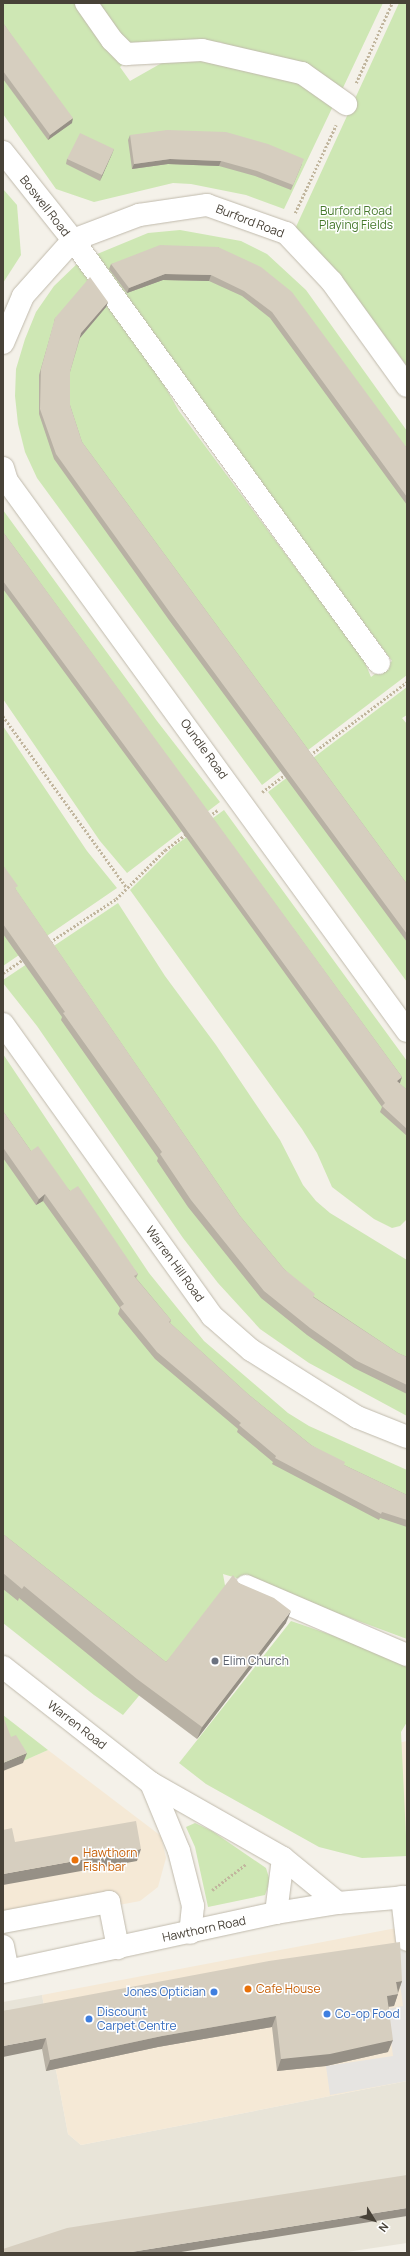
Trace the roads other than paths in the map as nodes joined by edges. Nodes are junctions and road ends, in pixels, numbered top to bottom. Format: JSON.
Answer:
{"nodes":[{"id":1,"x":86,"y":3,"type":"edge"},
{"id":2,"x":346,"y":104,"type":"dead end"},
{"id":3,"x":3,"y":152,"type":"edge"},
{"id":4,"x":73,"y":240,"type":"junction"},
{"id":5,"x":3,"y":343,"type":"edge"},
{"id":6,"x":407,"y":386,"type":"edge"},
{"id":7,"x":3,"y":468,"type":"edge"},
{"id":8,"x":378,"y":662,"type":"dead end"},
{"id":9,"x":3,"y":1024,"type":"edge"},
{"id":10,"x":407,"y":1031,"type":"edge"},
{"id":11,"x":407,"y":1437,"type":"edge"},
{"id":12,"x":240,"y":1584,"type":"edge"},
{"id":13,"x":407,"y":1655,"type":"edge"},
{"id":14,"x":3,"y":1667,"type":"edge"},
{"id":15,"x":151,"y":1783,"type":"junction"},
{"id":16,"x":274,"y":1854,"type":"junction"},
{"id":17,"x":405,"y":1897,"type":"edge"},
{"id":18,"x":338,"y":1903,"type":"junction"},
{"id":19,"x":276,"y":1913,"type":"junction"},
{"id":20,"x":3,"y":1922,"type":"edge"},
{"id":21,"x":190,"y":1933,"type":"junction"},
{"id":22,"x":407,"y":1940,"type":"edge"},
{"id":23,"x":3,"y":1946,"type":"edge"},
{"id":24,"x":118,"y":1948,"type":"junction"},
{"id":25,"x":6,"y":1971,"type":"edge"}],
"edges":[{"from":1,"to":2,"type":"street"},
{"from":3,"to":4,"type":"street","name":"Boswell Road"},
{"from":4,"to":5,"type":"street"},
{"from":4,"to":6,"type":"street","name":"Burford Road"},
{"from":4,"to":8,"type":"street","name":"Boswell Road"},
{"from":7,"to":10,"type":"street","name":"Oundle Road"},
{"from":9,"to":11,"type":"street","name":"Warren Hill Road"},
{"from":12,"to":13,"type":"street"},
{"from":14,"to":15,"type":"street","name":"Warren Road"},
{"from":15,"to":16,"type":"street","name":"Warren Road"},
{"from":15,"to":21,"type":"street","name":"Warren Road"},
{"from":16,"to":18,"type":"street","name":"Warren Road"},
{"from":16,"to":19,"type":"street"},
{"from":17,"to":18,"type":"street","name":"Hawthorn Road"},
{"from":17,"to":22,"type":"street"},
{"from":18,"to":19,"type":"street","name":"Hawthorn Road"},
{"from":19,"to":21,"type":"street","name":"Hawthorn Road"},
{"from":20,"to":24,"type":"street"},
{"from":21,"to":24,"type":"street","name":"Hawthorn Road"},
{"from":23,"to":25,"type":"street"},
{"from":24,"to":25,"type":"street","name":"Hawthorn Road"}]}
